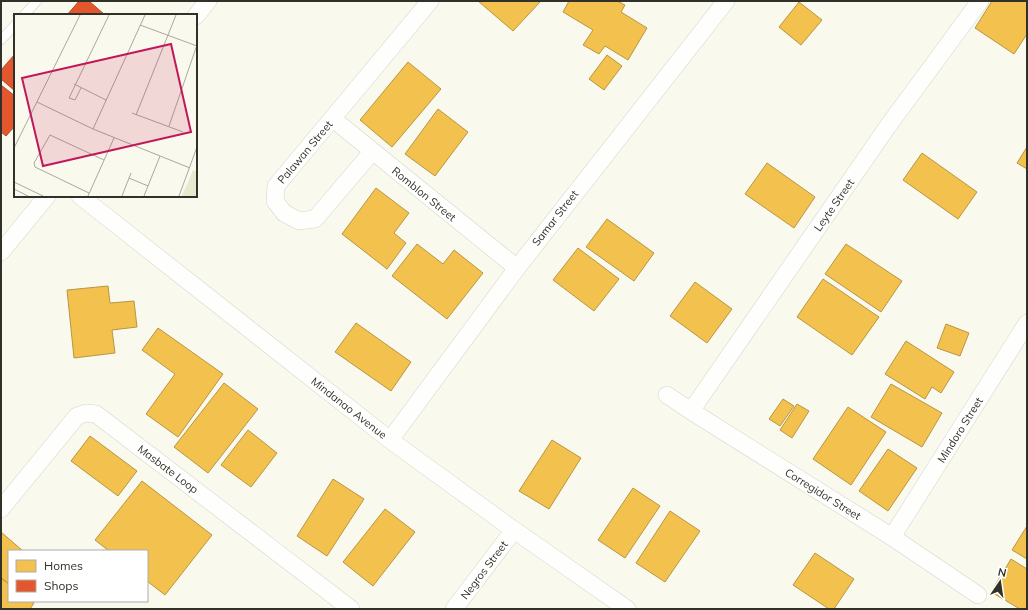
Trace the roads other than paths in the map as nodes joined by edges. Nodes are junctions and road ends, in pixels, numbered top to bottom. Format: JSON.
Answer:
{"nodes":[{"id":1,"x":37,"y":1,"type":"edge"},
{"id":2,"x":208,"y":1,"type":"edge"},
{"id":3,"x":430,"y":1,"type":"edge"},
{"id":4,"x":726,"y":1,"type":"edge"},
{"id":5,"x":980,"y":1,"type":"edge"},
{"id":6,"x":25,"y":14,"type":"edge"},
{"id":7,"x":197,"y":15,"type":"edge"},
{"id":8,"x":14,"y":26,"type":"edge"},
{"id":9,"x":1,"y":40,"type":"edge"},
{"id":10,"x":333,"y":119,"type":"junction"},
{"id":11,"x":372,"y":152,"type":"junction"},
{"id":12,"x":46,"y":197,"type":"edge"},
{"id":13,"x":81,"y":197,"type":"edge"},
{"id":14,"x":1,"y":252,"type":"edge"},
{"id":15,"x":517,"y":268,"type":"junction"},
{"id":16,"x":1027,"y":323,"type":"edge"},
{"id":17,"x":667,"y":395,"type":"dead end"},
{"id":18,"x":691,"y":411,"type":"junction"},
{"id":19,"x":390,"y":440,"type":"junction"},
{"id":20,"x":1,"y":509,"type":"edge"},
{"id":21,"x":514,"y":530,"type":"junction"},
{"id":22,"x":892,"y":537,"type":"junction"},
{"id":23,"x":978,"y":595,"type":"dead end"},
{"id":24,"x":351,"y":609,"type":"edge"},
{"id":25,"x":454,"y":609,"type":"edge"},
{"id":26,"x":627,"y":609,"type":"edge"}],
"edges":[{"from":1,"to":6,"type":"lane"},
{"from":2,"to":7,"type":"street"},
{"from":3,"to":10,"type":"street","name":"Palawan Street"},
{"from":4,"to":15,"type":"street","name":"Samar Street"},
{"from":5,"to":18,"type":"street","name":"Leyte Street"},
{"from":8,"to":9,"type":"lane"},
{"from":10,"to":11,"type":"street","name":"Romblon Street"},
{"from":10,"to":11,"type":"street","name":"Palawan Street"},
{"from":11,"to":15,"type":"street","name":"Romblon Street"},
{"from":12,"to":14,"type":"street"},
{"from":13,"to":19,"type":"street","name":"Mindanao Avenue"},
{"from":15,"to":19,"type":"street","name":"Samar Street"},
{"from":16,"to":22,"type":"street","name":"Mindoro Street"},
{"from":17,"to":18,"type":"street","name":"Corregidor Street"},
{"from":18,"to":22,"type":"street","name":"Corregidor Street"},
{"from":19,"to":21,"type":"street","name":"Mindanao Avenue"},
{"from":20,"to":24,"type":"street","name":"Masbate Loop"},
{"from":21,"to":25,"type":"street","name":"Negros Street"},
{"from":21,"to":26,"type":"street","name":"Mindanao Avenue"},
{"from":22,"to":23,"type":"street","name":"Corregidor Street"}]}
